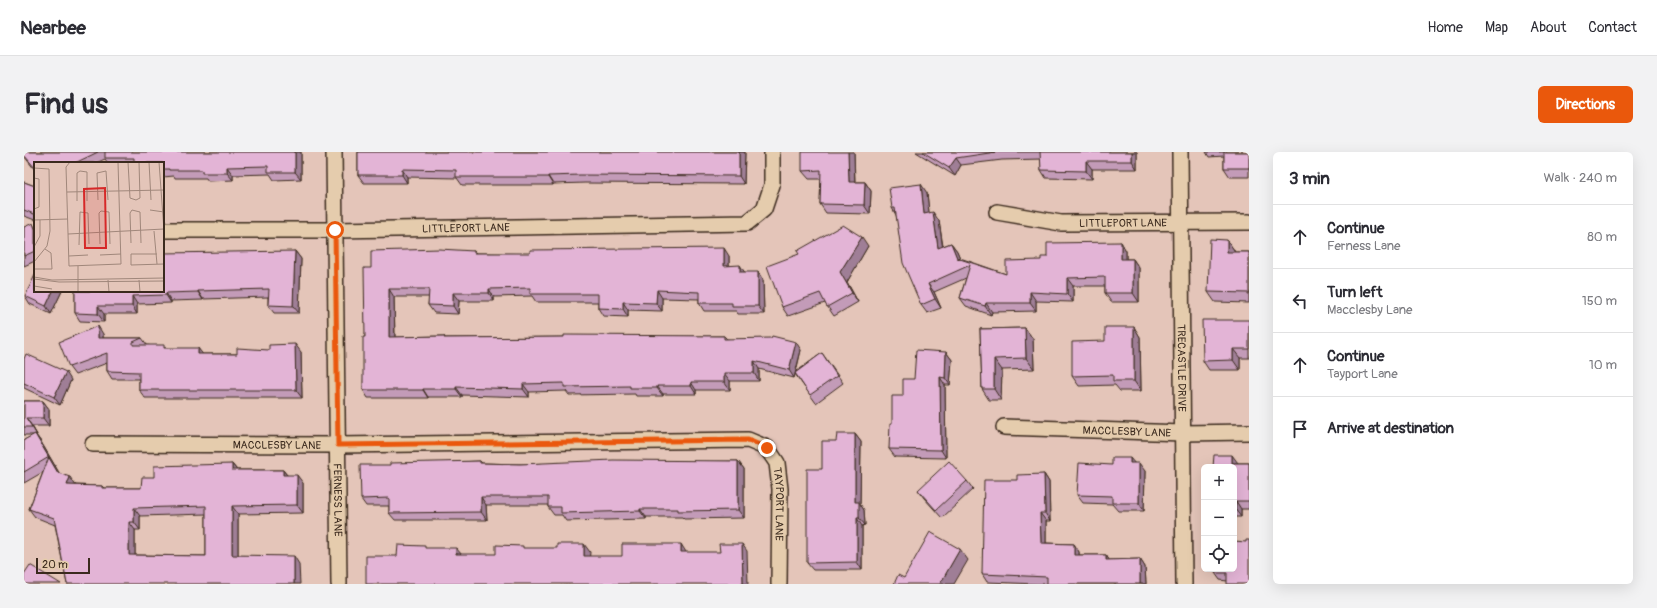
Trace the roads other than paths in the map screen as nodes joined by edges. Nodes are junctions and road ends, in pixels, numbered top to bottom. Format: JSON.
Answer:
{"nodes":[{"id":1,"x":334,"y":152,"type":"edge"},
{"id":2,"x":772,"y":152,"type":"edge"},
{"id":3,"x":1180,"y":152,"type":"edge"},
{"id":4,"x":997,"y":212,"type":"dead end"},
{"id":5,"x":1180,"y":222,"type":"junction"},
{"id":6,"x":1249,"y":222,"type":"edge"},
{"id":7,"x":164,"y":230,"type":"edge"},
{"id":8,"x":335,"y":230,"type":"junction"},
{"id":9,"x":1004,"y":427,"type":"dead end"},
{"id":10,"x":1249,"y":432,"type":"edge"},
{"id":11,"x":1183,"y":433,"type":"junction"},
{"id":12,"x":748,"y":440,"type":"joint"},
{"id":13,"x":93,"y":444,"type":"dead end"},
{"id":14,"x":338,"y":445,"type":"junction"},
{"id":15,"x":339,"y":584,"type":"edge"},
{"id":16,"x":779,"y":584,"type":"edge"},
{"id":17,"x":1184,"y":584,"type":"edge"}],
"edges":[{"from":1,"to":8,"type":"street","name":"FERNESS LANE"},
{"from":2,"to":8,"type":"street","name":"LITTLEPORT LANE"},
{"from":3,"to":5,"type":"street","name":"TRECASTLE DRIVE"},
{"from":4,"to":5,"type":"street","name":"LITTLEPORT LANE"},
{"from":5,"to":6,"type":"street","name":"LITTLEPORT LANE"},
{"from":5,"to":11,"type":"street","name":"TRECASTLE DRIVE"},
{"from":7,"to":8,"type":"street","name":"LITTLEPORT LANE"},
{"from":8,"to":14,"type":"street","name":"FERNESS LANE"},
{"from":9,"to":11,"type":"street","name":"MACCLESBY LANE"},
{"from":10,"to":11,"type":"street","name":"MACCLESBY LANE"},
{"from":11,"to":17,"type":"street","name":"TRECASTLE DRIVE"},
{"from":12,"to":14,"type":"street","name":"MACCLESBY LANE"},
{"from":12,"to":16,"type":"street","name":"TAYPORT LANE"},
{"from":13,"to":14,"type":"street","name":"MACCLESBY LANE"},
{"from":14,"to":15,"type":"street","name":"FERNESS LANE"}]}
